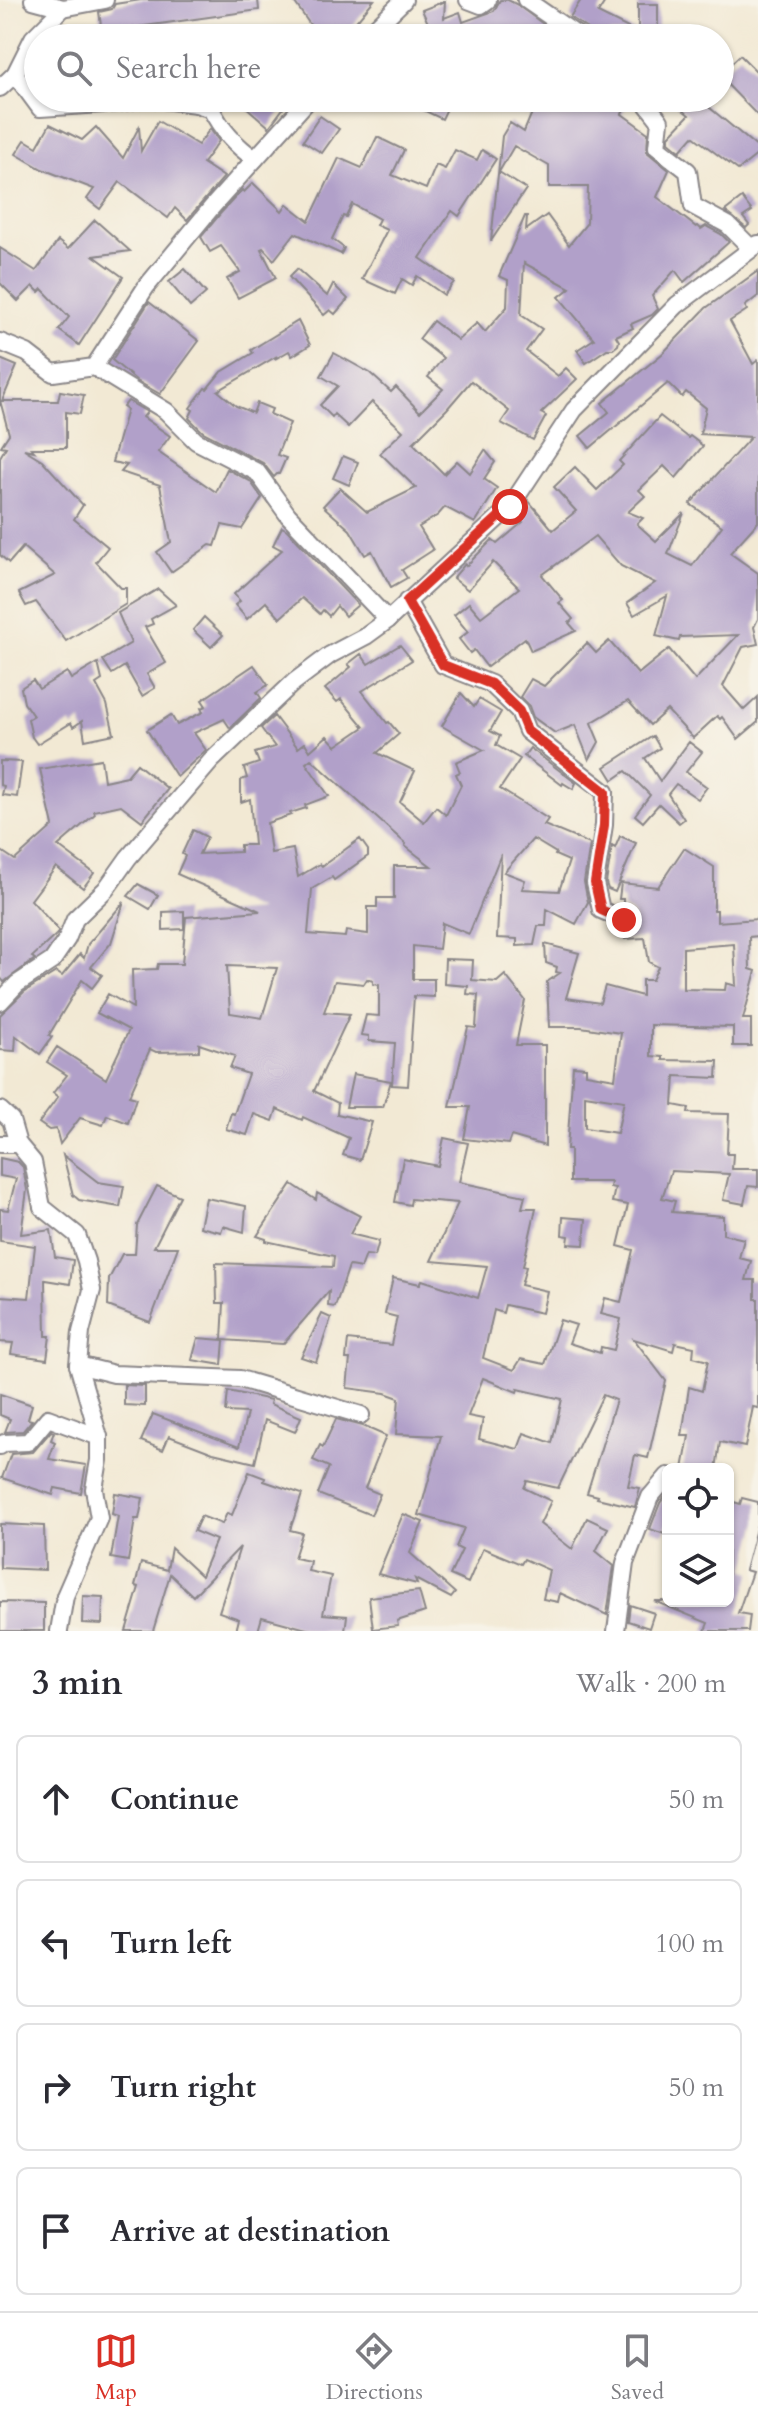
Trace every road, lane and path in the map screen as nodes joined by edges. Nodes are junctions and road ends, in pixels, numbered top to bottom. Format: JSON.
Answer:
{"nodes":[{"id":1,"x":33,"y":0,"type":"edge"},
{"id":2,"x":105,"y":0,"type":"edge"},
{"id":3,"x":468,"y":0,"type":"edge"},
{"id":4,"x":488,"y":0,"type":"edge"},
{"id":5,"x":526,"y":0,"type":"edge"},
{"id":6,"x":392,"y":4,"type":"edge"},
{"id":7,"x":63,"y":8,"type":"junction"},
{"id":8,"x":47,"y":24,"type":"edge"},
{"id":9,"x":376,"y":24,"type":"edge"},
{"id":10,"x":561,"y":24,"type":"edge"},
{"id":11,"x":24,"y":56,"type":"edge"},
{"id":12,"x":15,"y":74,"type":"junction"},
{"id":13,"x":24,"y":86,"type":"edge"},
{"id":14,"x":0,"y":88,"type":"edge"},
{"id":15,"x":212,"y":112,"type":"edge"},
{"id":16,"x":297,"y":112,"type":"edge"},
{"id":17,"x":653,"y":112,"type":"edge"},
{"id":18,"x":255,"y":159,"type":"junction"},
{"id":19,"x":754,"y":246,"type":"edge"},
{"id":20,"x":0,"y":342,"type":"edge"},
{"id":21,"x":94,"y":367,"type":"junction"},
{"id":22,"x":407,"y":601,"type":"junction"},
{"id":23,"x":388,"y":620,"type":"junction"},
{"id":24,"x":624,"y":920,"type":"dead end"},
{"id":25,"x":0,"y":1002,"type":"edge"},
{"id":26,"x":0,"y":1110,"type":"edge"},
{"id":27,"x":0,"y":1144,"type":"edge"},
{"id":28,"x":18,"y":1144,"type":"junction"},
{"id":29,"x":78,"y":1365,"type":"junction"},
{"id":30,"x":361,"y":1415,"type":"dead end"},
{"id":31,"x":99,"y":1437,"type":"junction"},
{"id":32,"x":0,"y":1446,"type":"edge"},
{"id":33,"x":662,"y":1483,"type":"edge"},
{"id":34,"x":59,"y":1631,"type":"edge"},
{"id":35,"x":616,"y":1631,"type":"edge"}],
"edges":[{"from":1,"to":7,"type":"street"},
{"from":2,"to":7,"type":"street"},
{"from":3,"to":4,"type":"street"},
{"from":5,"to":10,"type":"street"},
{"from":6,"to":9,"type":"street"},
{"from":7,"to":8,"type":"street"},
{"from":11,"to":12,"type":"street"},
{"from":12,"to":13,"type":"street"},
{"from":12,"to":14,"type":"street"},
{"from":15,"to":18,"type":"street"},
{"from":16,"to":18,"type":"street"},
{"from":17,"to":19,"type":"street"},
{"from":18,"to":21,"type":"street"},
{"from":19,"to":22,"type":"street"},
{"from":20,"to":21,"type":"street"},
{"from":21,"to":23,"type":"street"},
{"from":22,"to":23,"type":"street"},
{"from":22,"to":24,"type":"street"},
{"from":23,"to":25,"type":"street"},
{"from":26,"to":28,"type":"street"},
{"from":27,"to":28,"type":"street"},
{"from":28,"to":29,"type":"street"},
{"from":29,"to":30,"type":"street"},
{"from":29,"to":31,"type":"street"},
{"from":31,"to":32,"type":"street"},
{"from":31,"to":34,"type":"street"},
{"from":33,"to":35,"type":"street"}]}
